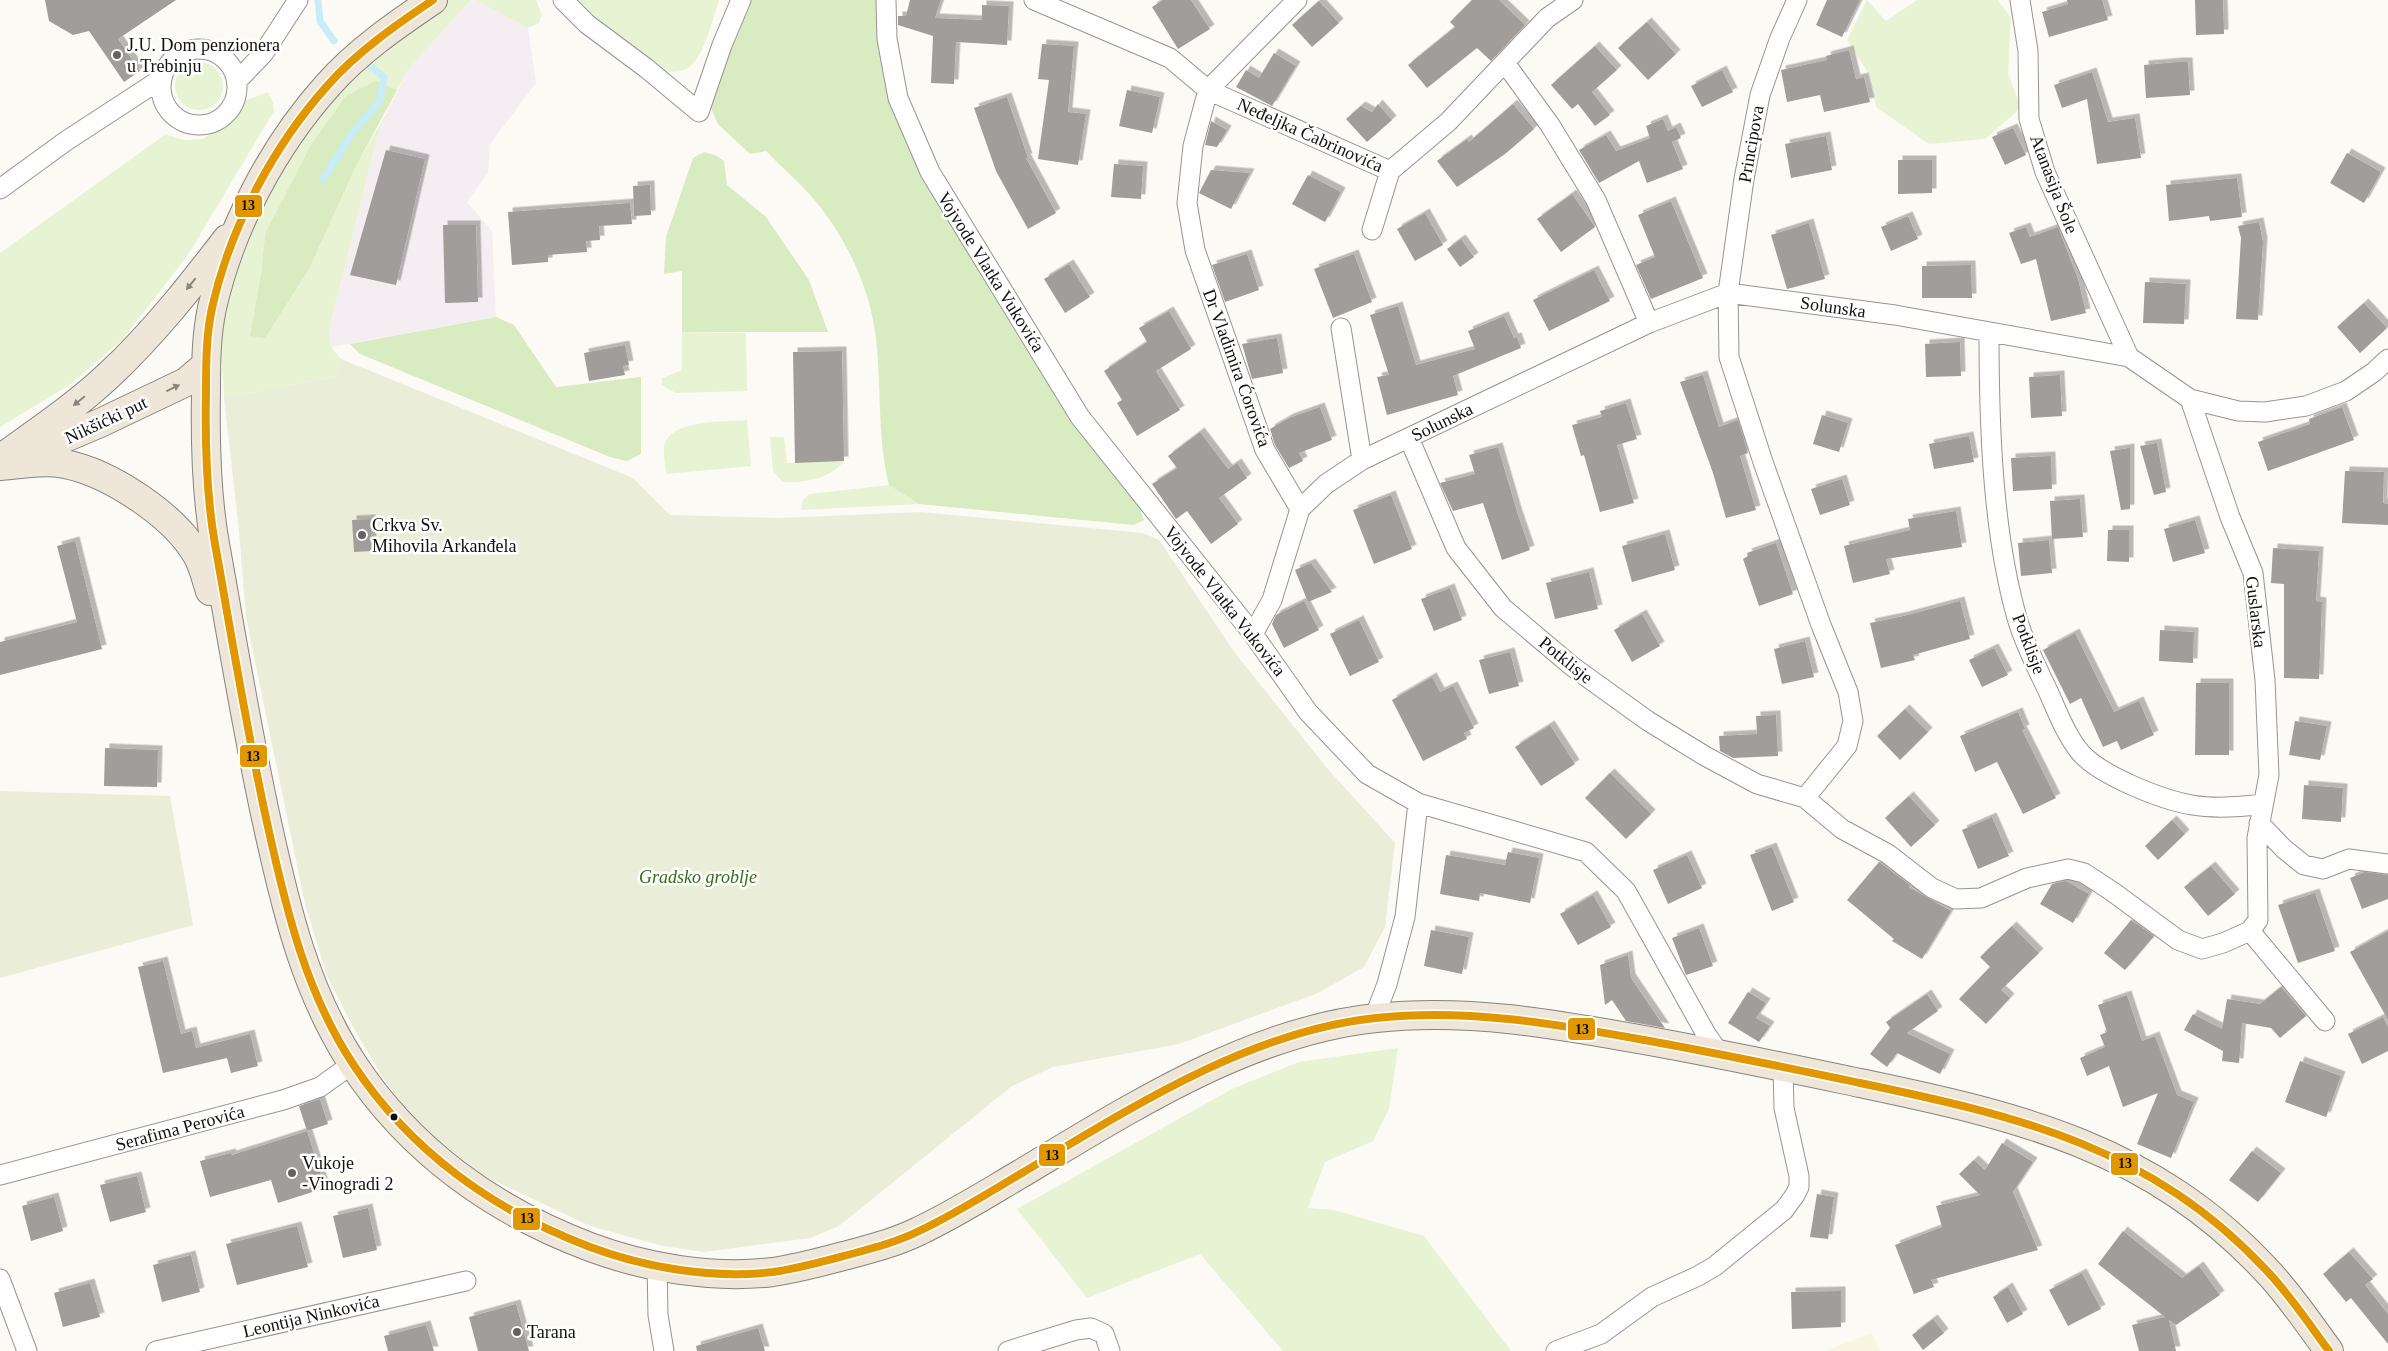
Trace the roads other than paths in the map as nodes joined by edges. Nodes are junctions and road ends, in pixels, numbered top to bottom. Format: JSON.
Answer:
{"nodes":[{"id":1,"x":298,"y":0,"type":"edge"},
{"id":2,"x":432,"y":0,"type":"edge"},
{"id":3,"x":563,"y":0,"type":"edge"},
{"id":4,"x":741,"y":0,"type":"edge"},
{"id":5,"x":886,"y":0,"type":"edge"},
{"id":6,"x":1034,"y":0,"type":"edge"},
{"id":7,"x":1297,"y":0,"type":"edge"},
{"id":8,"x":1573,"y":0,"type":"edge"},
{"id":9,"x":1797,"y":0,"type":"edge"},
{"id":10,"x":2020,"y":0,"type":"edge"},
{"id":11,"x":1505,"y":63,"type":"junction"},
{"id":12,"x":161,"y":79,"type":"junction"},
{"id":13,"x":237,"y":81,"type":"junction"},
{"id":14,"x":1208,"y":90,"type":"junction"},
{"id":15,"x":1390,"y":171,"type":"junction"},
{"id":16,"x":0,"y":189,"type":"edge"},
{"id":17,"x":243,"y":218,"type":"junction"},
{"id":18,"x":1372,"y":230,"type":"dead end"},
{"id":19,"x":1728,"y":293,"type":"junction"},
{"id":20,"x":1649,"y":323,"type":"junction"},
{"id":21,"x":1341,"y":328,"type":"dead end"},
{"id":22,"x":1989,"y":332,"type":"junction"},
{"id":23,"x":2129,"y":357,"type":"junction"},
{"id":24,"x":2388,"y":359,"type":"edge"},
{"id":25,"x":206,"y":365,"type":"junction"},
{"id":26,"x":2190,"y":399,"type":"junction"},
{"id":27,"x":1409,"y":438,"type":"junction"},
{"id":28,"x":0,"y":459,"type":"edge"},
{"id":29,"x":1362,"y":460,"type":"junction"},
{"id":30,"x":0,"y":465,"type":"edge"},
{"id":31,"x":1300,"y":509,"type":"junction"},
{"id":32,"x":1253,"y":634,"type":"junction"},
{"id":33,"x":232,"y":637,"type":"junction"},
{"id":34,"x":1805,"y":798,"type":"junction"},
{"id":35,"x":1418,"y":803,"type":"junction"},
{"id":36,"x":2263,"y":804,"type":"junction"},
{"id":37,"x":2259,"y":823,"type":"junction"},
{"id":38,"x":2388,"y":864,"type":"edge"},
{"id":39,"x":2250,"y":931,"type":"junction"},
{"id":40,"x":1374,"y":1018,"type":"junction"},
{"id":41,"x":2325,"y":1022,"type":"dead end"},
{"id":42,"x":1720,"y":1054,"type":"junction"},
{"id":43,"x":352,"y":1064,"type":"junction"},
{"id":44,"x":1783,"y":1067,"type":"junction"},
{"id":45,"x":0,"y":1175,"type":"edge"},
{"id":46,"x":657,"y":1265,"type":"junction"},
{"id":47,"x":0,"y":1279,"type":"edge"},
{"id":48,"x":466,"y":1281,"type":"dead end"},
{"id":49,"x":27,"y":1351,"type":"edge"},
{"id":50,"x":156,"y":1351,"type":"edge"},
{"id":51,"x":664,"y":1351,"type":"edge"},
{"id":52,"x":1008,"y":1351,"type":"edge"},
{"id":53,"x":1110,"y":1351,"type":"edge"},
{"id":54,"x":1556,"y":1351,"type":"edge"},
{"id":55,"x":2329,"y":1351,"type":"edge"}],
"edges":[{"from":1,"to":13,"type":"street"},
{"from":2,"to":17,"type":"main road"},
{"from":3,"to":4,"type":"street"},
{"from":5,"to":32,"type":"street","name":"Vojvode Vlatka Vukovića"},
{"from":6,"to":14,"type":"street","name":"Neđeljka Čabrinovića"},
{"from":7,"to":14,"type":"street"},
{"from":8,"to":11,"type":"street","name":"Neđeljka Čabrinovića"},
{"from":9,"to":19,"type":"street","name":"Principova"},
{"from":10,"to":23,"type":"street","name":"Atanasija Šole"},
{"from":11,"to":15,"type":"street","name":"Neđeljka Čabrinovića"},
{"from":11,"to":20,"type":"street"},
{"from":12,"to":13,"type":"street"},
{"from":12,"to":13,"type":"street"},
{"from":12,"to":16,"type":"street"},
{"from":14,"to":15,"type":"street","name":"Neđeljka Čabrinovića"},
{"from":14,"to":31,"type":"street","name":"Dr Vladimira Ćorovića"},
{"from":15,"to":18,"type":"street"},
{"from":17,"to":25,"type":"main road"},
{"from":17,"to":28,"type":"main road","one_way":true},
{"from":19,"to":20,"type":"street","name":"Solunska"},
{"from":19,"to":22,"type":"street","name":"Solunska"},
{"from":19,"to":34,"type":"street"},
{"from":20,"to":27,"type":"street","name":"Solunska"},
{"from":21,"to":29,"type":"street"},
{"from":22,"to":23,"type":"street","name":"Solunska"},
{"from":22,"to":36,"type":"street","name":"Potklisje"},
{"from":23,"to":26,"type":"street","name":"Solunska"},
{"from":24,"to":26,"type":"street","name":"Solunska"},
{"from":30,"to":25,"type":"main road","name":"Nikšićki put","one_way":true},
{"from":25,"to":33,"type":"main road"},
{"from":26,"to":36,"type":"street","name":"Guslarska"},
{"from":27,"to":29,"type":"street","name":"Solunska"},
{"from":27,"to":34,"type":"street","name":"Potklisje"},
{"from":29,"to":31,"type":"street","name":"Solunska"},
{"from":30,"to":33,"type":"main road"},
{"from":31,"to":32,"type":"street"},
{"from":32,"to":35,"type":"street","name":"Vojvode Vlatka Vukovića"},
{"from":33,"to":43,"type":"main road"},
{"from":34,"to":39,"type":"street","name":"Potklisje"},
{"from":35,"to":40,"type":"street"},
{"from":35,"to":42,"type":"street","name":"Vojvode Vlatka Vukovića"},
{"from":36,"to":37,"type":"street","name":"Guslarska"},
{"from":37,"to":38,"type":"street"},
{"from":37,"to":39,"type":"street","name":"Guslarska"},
{"from":39,"to":41,"type":"street"},
{"from":40,"to":42,"type":"main road"},
{"from":40,"to":46,"type":"main road"},
{"from":42,"to":44,"type":"main road"},
{"from":43,"to":45,"type":"street","name":"Serafima Perovića"},
{"from":43,"to":46,"type":"main road"},
{"from":44,"to":54,"type":"street"},
{"from":44,"to":55,"type":"main road"},
{"from":46,"to":51,"type":"street"},
{"from":47,"to":49,"type":"street"},
{"from":48,"to":50,"type":"street","name":"Leontija Ninkovića"},
{"from":52,"to":53,"type":"street"}]}
